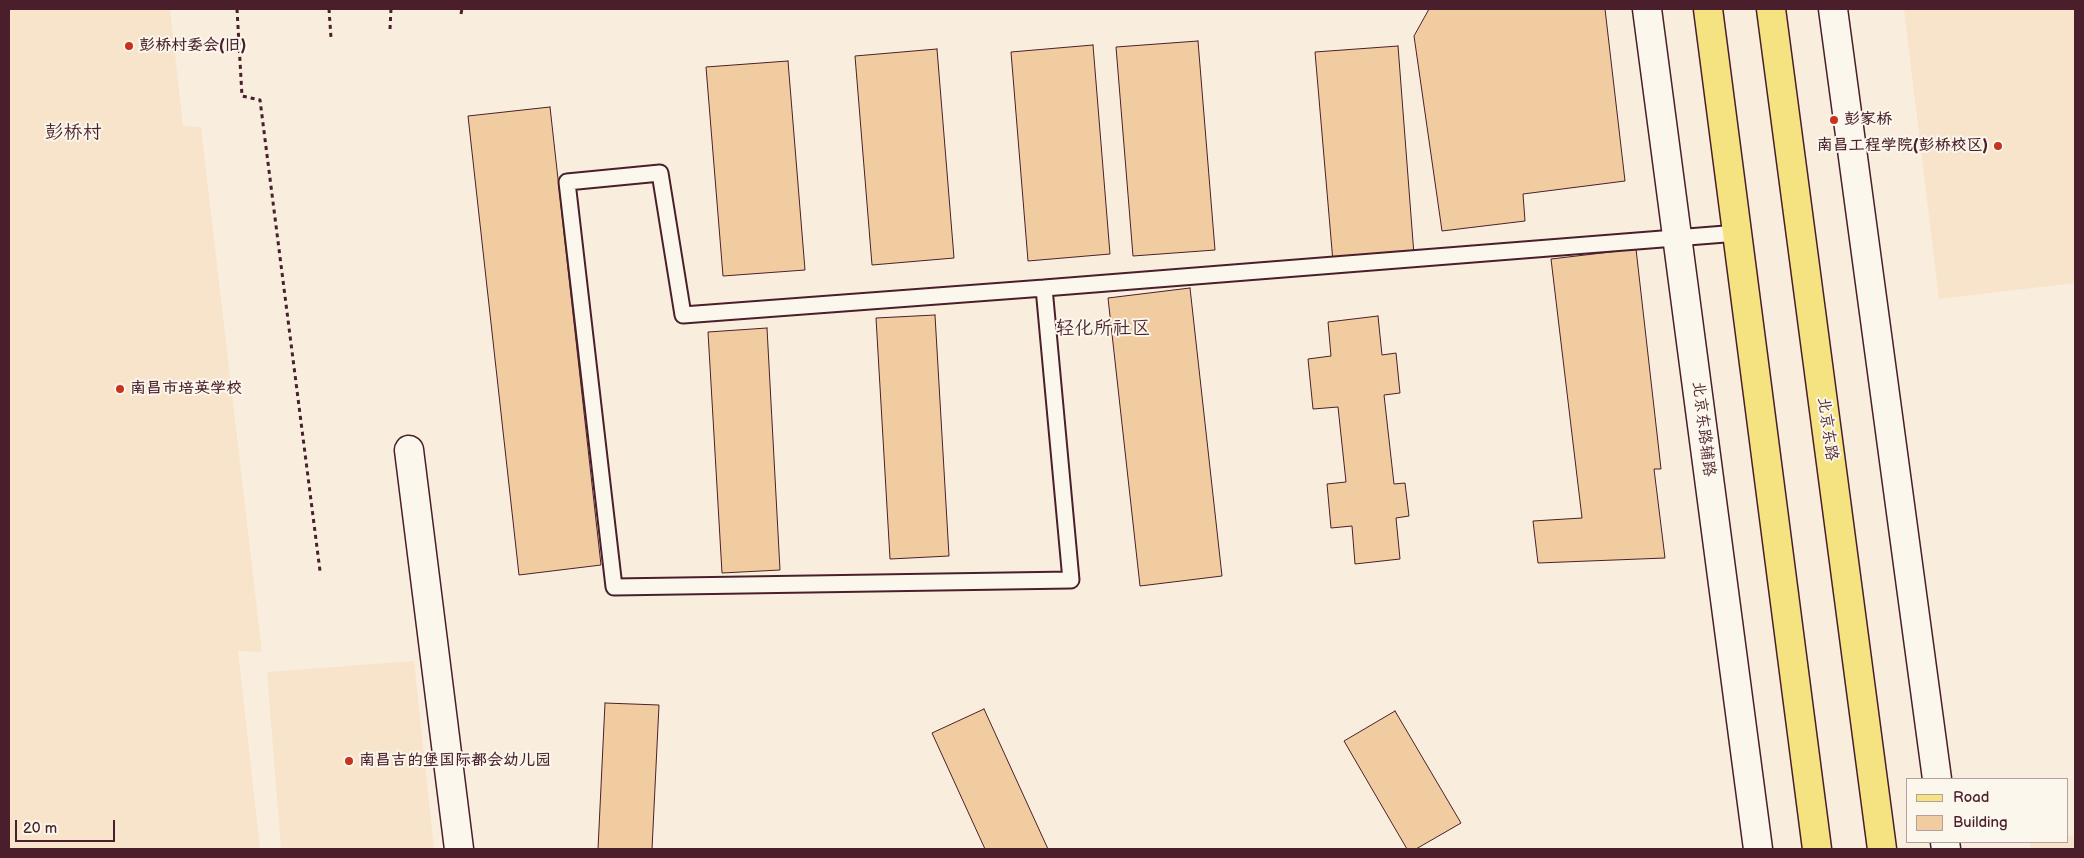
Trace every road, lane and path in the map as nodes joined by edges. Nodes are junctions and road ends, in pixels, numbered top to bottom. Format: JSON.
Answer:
{"nodes":[{"id":1,"x":237,"y":9,"type":"edge"},
{"id":2,"x":329,"y":9,"type":"edge"},
{"id":3,"x":391,"y":9,"type":"edge"},
{"id":4,"x":462,"y":9,"type":"edge"},
{"id":5,"x":1647,"y":9,"type":"edge"},
{"id":6,"x":1708,"y":9,"type":"edge"},
{"id":7,"x":1771,"y":9,"type":"edge"},
{"id":8,"x":1833,"y":9,"type":"edge"},
{"id":9,"x":461,"y":14,"type":"dead end"},
{"id":10,"x":390,"y":29,"type":"dead end"},
{"id":11,"x":331,"y":38,"type":"dead end"},
{"id":12,"x":1738,"y":233,"type":"junction"},
{"id":13,"x":1678,"y":237,"type":"junction"},
{"id":14,"x":1044,"y":288,"type":"junction"},
{"id":15,"x":409,"y":450,"type":"dead end"},
{"id":16,"x":320,"y":571,"type":"dead end"},
{"id":17,"x":1937,"y":778,"type":"edge"},
{"id":18,"x":458,"y":849,"type":"edge"},
{"id":19,"x":1758,"y":849,"type":"edge"},
{"id":20,"x":1817,"y":849,"type":"edge"},
{"id":21,"x":1882,"y":849,"type":"edge"}],
"edges":[{"from":1,"to":16,"type":"path"},
{"from":2,"to":11,"type":"path"},
{"from":3,"to":10,"type":"path"},
{"from":4,"to":9,"type":"path"},
{"from":5,"to":13,"type":"main road","name":"北京东路辅路"},
{"from":6,"to":12,"type":"main road"},
{"from":7,"to":21,"type":"main road","name":"北京东路"},
{"from":8,"to":17,"type":"main road"},
{"from":12,"to":13,"type":"lane"},
{"from":12,"to":20,"type":"main road"},
{"from":13,"to":14,"type":"lane"},
{"from":13,"to":19,"type":"main road","name":"北京东路辅路"},
{"from":14,"to":14,"type":"lane"},
{"from":15,"to":18,"type":"main road"}]}
